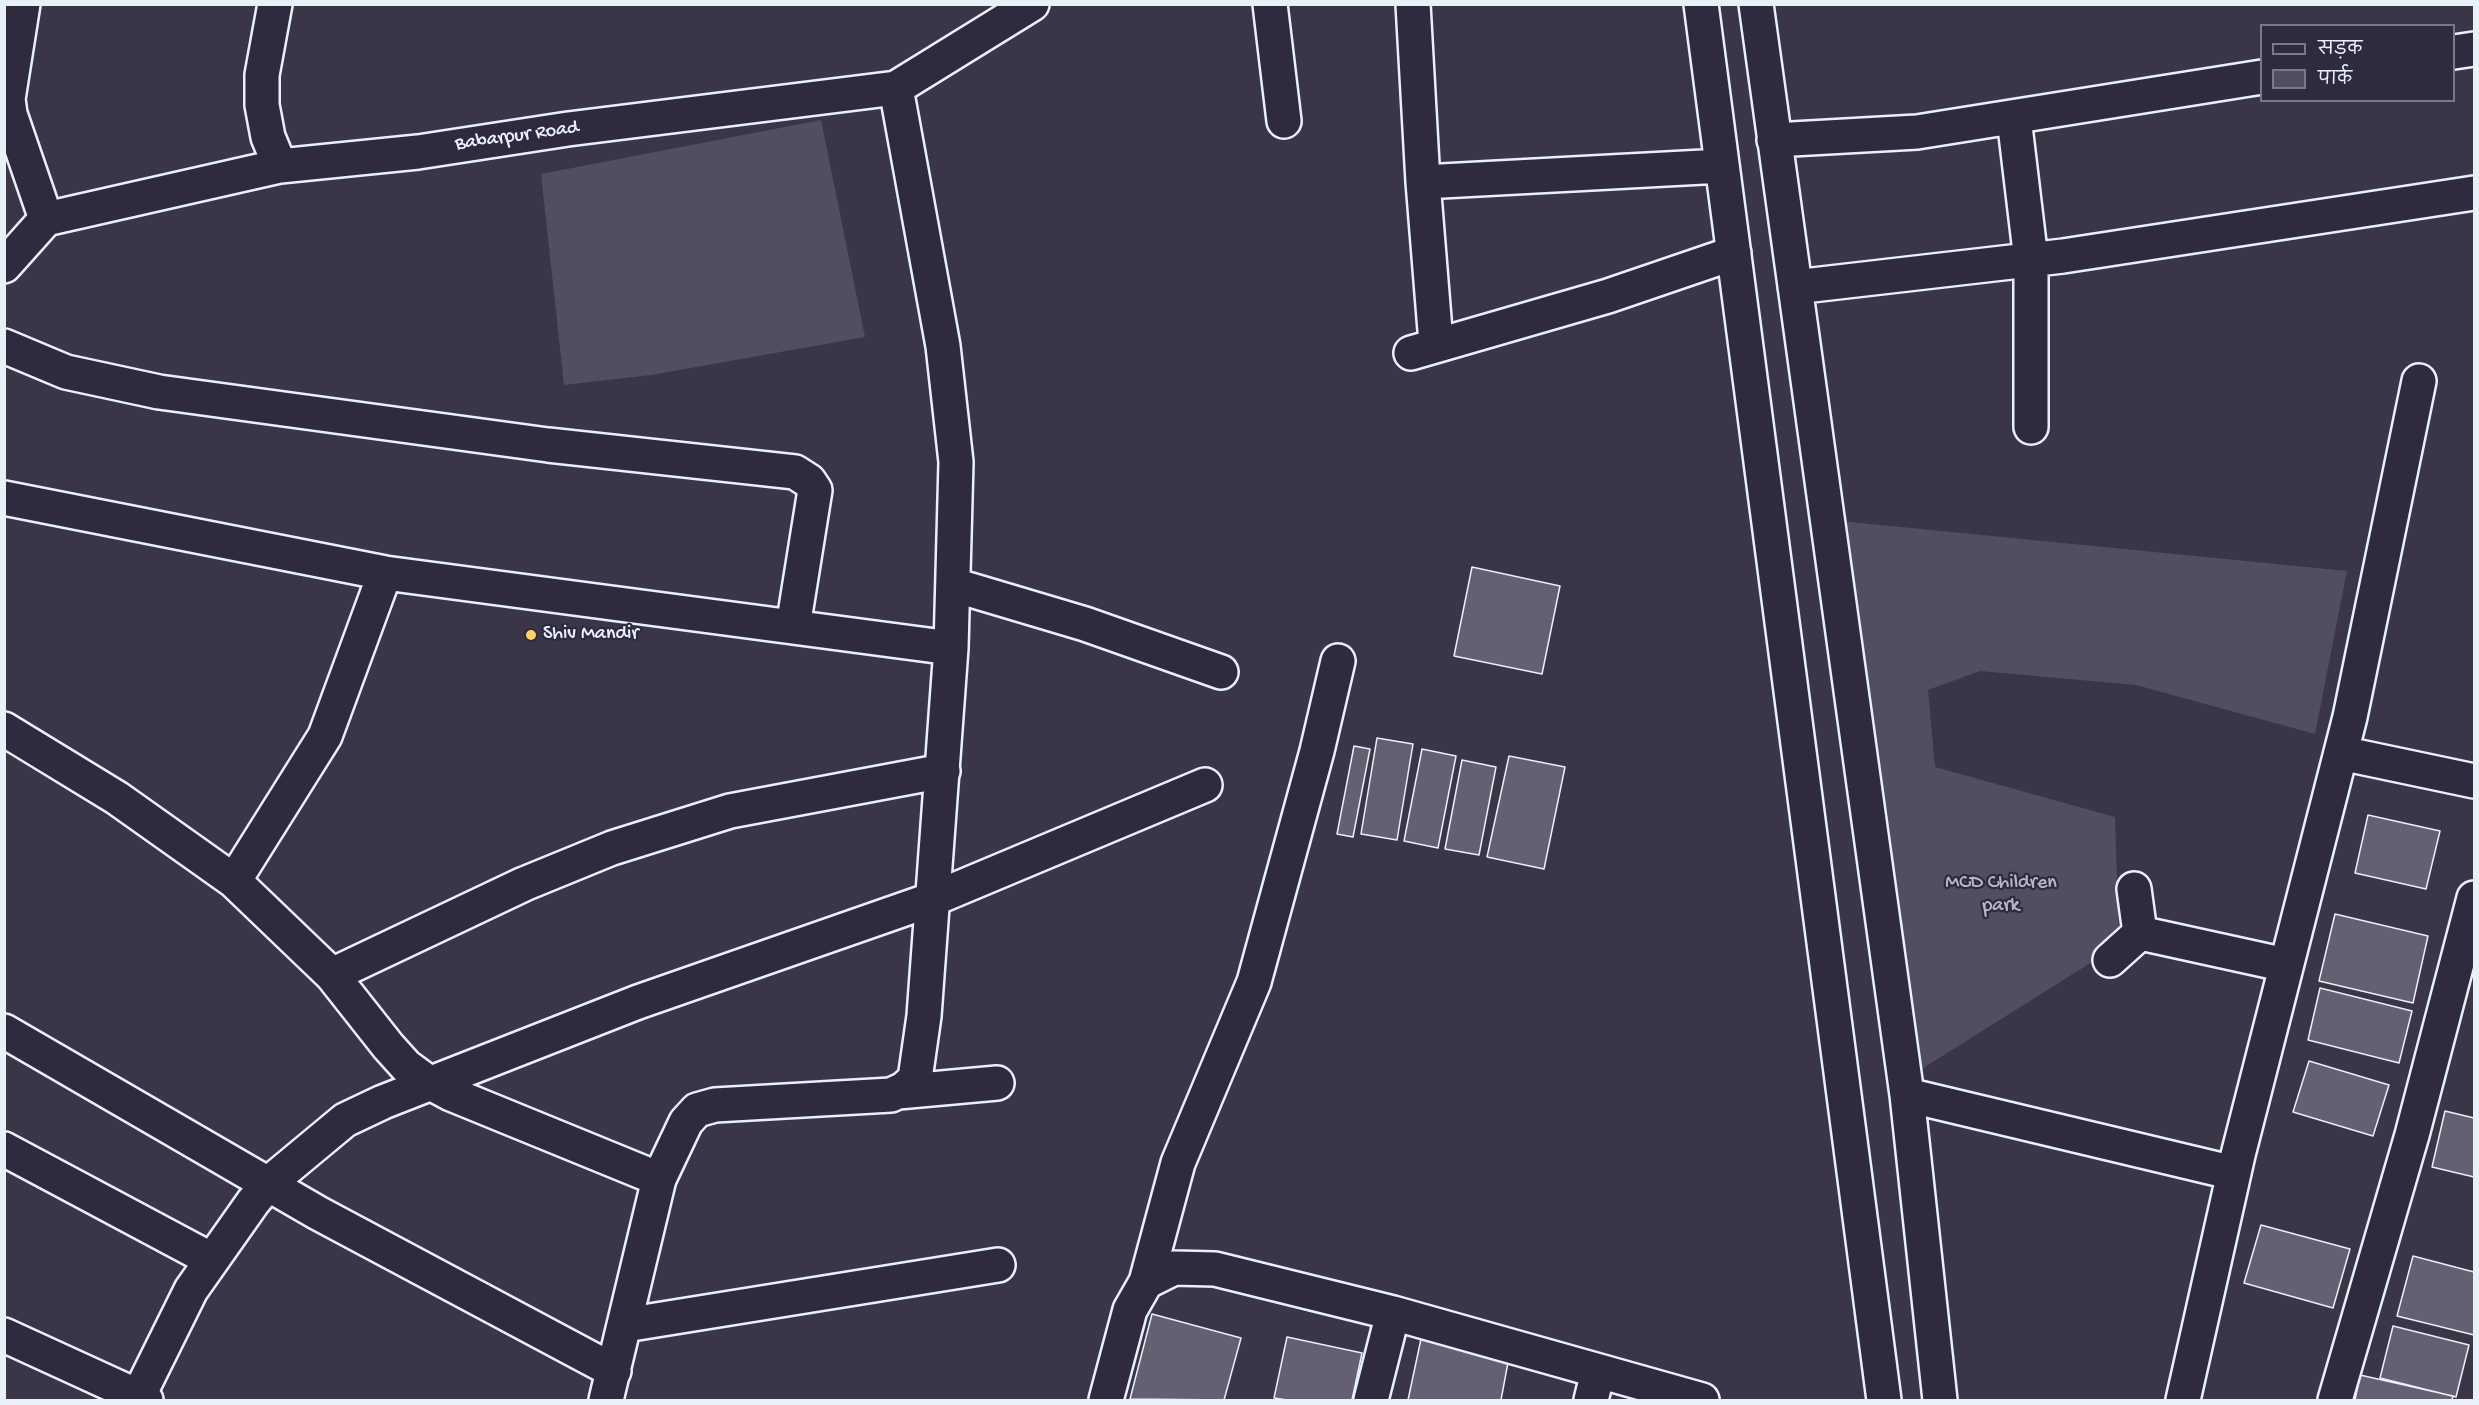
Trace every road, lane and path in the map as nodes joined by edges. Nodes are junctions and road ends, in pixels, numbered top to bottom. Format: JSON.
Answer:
{"nodes":[{"id":1,"x":23,"y":4,"type":"edge"},
{"id":2,"x":275,"y":4,"type":"edge"},
{"id":3,"x":1032,"y":4,"type":"edge"},
{"id":4,"x":1270,"y":4,"type":"edge"},
{"id":5,"x":1413,"y":4,"type":"edge"},
{"id":6,"x":1701,"y":4,"type":"edge"},
{"id":7,"x":1756,"y":4,"type":"edge"},
{"id":8,"x":2475,"y":48,"type":"edge"},
{"id":9,"x":2455,"y":52,"type":"edge"},
{"id":10,"x":2260,"y":77,"type":"edge"},
{"id":11,"x":896,"y":88,"type":"junction"},
{"id":12,"x":2014,"y":118,"type":"junction"},
{"id":13,"x":1284,"y":121,"type":"dead end"},
{"id":14,"x":1774,"y":140,"type":"junction"},
{"id":15,"x":280,"y":166,"type":"junction"},
{"id":16,"x":1722,"y":166,"type":"junction"},
{"id":17,"x":1423,"y":182,"type":"junction"},
{"id":18,"x":2475,"y":193,"type":"edge"},
{"id":19,"x":46,"y":219,"type":"junction"},
{"id":20,"x":1734,"y":253,"type":"junction"},
{"id":21,"x":2031,"y":260,"type":"junction"},
{"id":22,"x":4,"y":266,"type":"edge"},
{"id":23,"x":1795,"y":287,"type":"junction"},
{"id":24,"x":4,"y":346,"type":"edge"},
{"id":25,"x":2419,"y":381,"type":"dead end"},
{"id":26,"x":2031,"y":427,"type":"dead end"},
{"id":27,"x":4,"y":498,"type":"edge"},
{"id":28,"x":385,"y":573,"type":"junction"},
{"id":29,"x":954,"y":585,"type":"junction"},
{"id":30,"x":793,"y":627,"type":"junction"},
{"id":31,"x":951,"y":648,"type":"junction"},
{"id":32,"x":1338,"y":661,"type":"dead end"},
{"id":33,"x":1221,"y":672,"type":"dead end"},
{"id":34,"x":4,"y":729,"type":"edge"},
{"id":35,"x":2341,"y":753,"type":"junction"},
{"id":36,"x":942,"y":771,"type":"junction"},
{"id":37,"x":2475,"y":781,"type":"edge"},
{"id":38,"x":1205,"y":785,"type":"dead end"},
{"id":39,"x":234,"y":881,"type":"junction"},
{"id":40,"x":2134,"y":889,"type":"dead end"},
{"id":41,"x":2475,"y":898,"type":"edge"},
{"id":42,"x":933,"y":899,"type":"junction"},
{"id":43,"x":2140,"y":933,"type":"junction"},
{"id":44,"x":2110,"y":960,"type":"dead end"},
{"id":45,"x":2286,"y":965,"type":"junction"},
{"id":46,"x":332,"y":975,"type":"junction"},
{"id":47,"x":4,"y":1031,"type":"edge"},
{"id":48,"x":997,"y":1083,"type":"dead end"},
{"id":49,"x":432,"y":1084,"type":"junction"},
{"id":50,"x":898,"y":1092,"type":"junction"},
{"id":51,"x":1907,"y":1095,"type":"junction"},
{"id":52,"x":4,"y":1149,"type":"edge"},
{"id":53,"x":2234,"y":1173,"type":"junction"},
{"id":54,"x":659,"y":1179,"type":"junction"},
{"id":55,"x":268,"y":1185,"type":"junction"},
{"id":56,"x":212,"y":1260,"type":"junction"},
{"id":57,"x":998,"y":1265,"type":"dead end"},
{"id":58,"x":1146,"y":1282,"type":"junction"},
{"id":59,"x":1393,"y":1313,"type":"junction"},
{"id":60,"x":625,"y":1325,"type":"junction"},
{"id":61,"x":4,"y":1335,"type":"edge"},
{"id":62,"x":610,"y":1386,"type":"edge"},
{"id":63,"x":1595,"y":1386,"type":"edge"},
{"id":64,"x":142,"y":1399,"type":"edge"},
{"id":65,"x":1102,"y":1400,"type":"edge"},
{"id":66,"x":1371,"y":1401,"type":"edge"},
{"id":67,"x":1702,"y":1401,"type":"edge"},
{"id":68,"x":1884,"y":1401,"type":"edge"},
{"id":69,"x":1940,"y":1401,"type":"edge"},
{"id":70,"x":2183,"y":1401,"type":"edge"},
{"id":71,"x":2336,"y":1401,"type":"edge"}],
"edges":[{"from":1,"to":19,"type":"street"},
{"from":2,"to":15,"type":"street"},
{"from":3,"to":11,"type":"street","name":"Babarpur Road"},
{"from":4,"to":13,"type":"street"},
{"from":5,"to":17,"type":"street"},
{"from":6,"to":16,"type":"street"},
{"from":7,"to":14,"type":"street"},
{"from":8,"to":9,"type":"street"},
{"from":10,"to":12,"type":"street"},
{"from":11,"to":15,"type":"street","name":"Babarpur Road"},
{"from":11,"to":29,"type":"street"},
{"from":12,"to":14,"type":"street"},
{"from":12,"to":21,"type":"street"},
{"from":14,"to":23,"type":"street"},
{"from":15,"to":19,"type":"street","name":"Babarpur Road"},
{"from":16,"to":17,"type":"street"},
{"from":16,"to":20,"type":"street"},
{"from":17,"to":20,"type":"street"},
{"from":18,"to":21,"type":"street"},
{"from":19,"to":22,"type":"street"},
{"from":20,"to":68,"type":"street"},
{"from":21,"to":23,"type":"street"},
{"from":21,"to":26,"type":"street"},
{"from":23,"to":51,"type":"street"},
{"from":24,"to":30,"type":"street"},
{"from":25,"to":35,"type":"street"},
{"from":27,"to":28,"type":"street"},
{"from":28,"to":30,"type":"street"},
{"from":28,"to":39,"type":"street"},
{"from":29,"to":31,"type":"street"},
{"from":29,"to":33,"type":"street"},
{"from":30,"to":31,"type":"street"},
{"from":31,"to":36,"type":"street"},
{"from":32,"to":58,"type":"street"},
{"from":34,"to":39,"type":"street"},
{"from":35,"to":37,"type":"street"},
{"from":35,"to":45,"type":"street"},
{"from":36,"to":42,"type":"street"},
{"from":36,"to":46,"type":"street"},
{"from":38,"to":42,"type":"street"},
{"from":39,"to":46,"type":"street"},
{"from":40,"to":43,"type":"street"},
{"from":41,"to":71,"type":"street"},
{"from":42,"to":49,"type":"street"},
{"from":42,"to":50,"type":"street"},
{"from":43,"to":44,"type":"street"},
{"from":43,"to":45,"type":"street"},
{"from":45,"to":53,"type":"street"},
{"from":46,"to":49,"type":"street"},
{"from":47,"to":55,"type":"street"},
{"from":48,"to":50,"type":"street"},
{"from":49,"to":54,"type":"street"},
{"from":49,"to":55,"type":"street"},
{"from":50,"to":54,"type":"street"},
{"from":51,"to":53,"type":"street"},
{"from":51,"to":69,"type":"street"},
{"from":52,"to":56,"type":"street"},
{"from":53,"to":70,"type":"street"},
{"from":54,"to":60,"type":"street"},
{"from":55,"to":56,"type":"street"},
{"from":55,"to":62,"type":"street"},
{"from":56,"to":64,"type":"street"},
{"from":57,"to":60,"type":"street"},
{"from":58,"to":59,"type":"street"},
{"from":58,"to":65,"type":"street"},
{"from":59,"to":63,"type":"street"},
{"from":59,"to":66,"type":"street"},
{"from":60,"to":62,"type":"street"},
{"from":61,"to":64,"type":"street"},
{"from":63,"to":67,"type":"street"}]}
